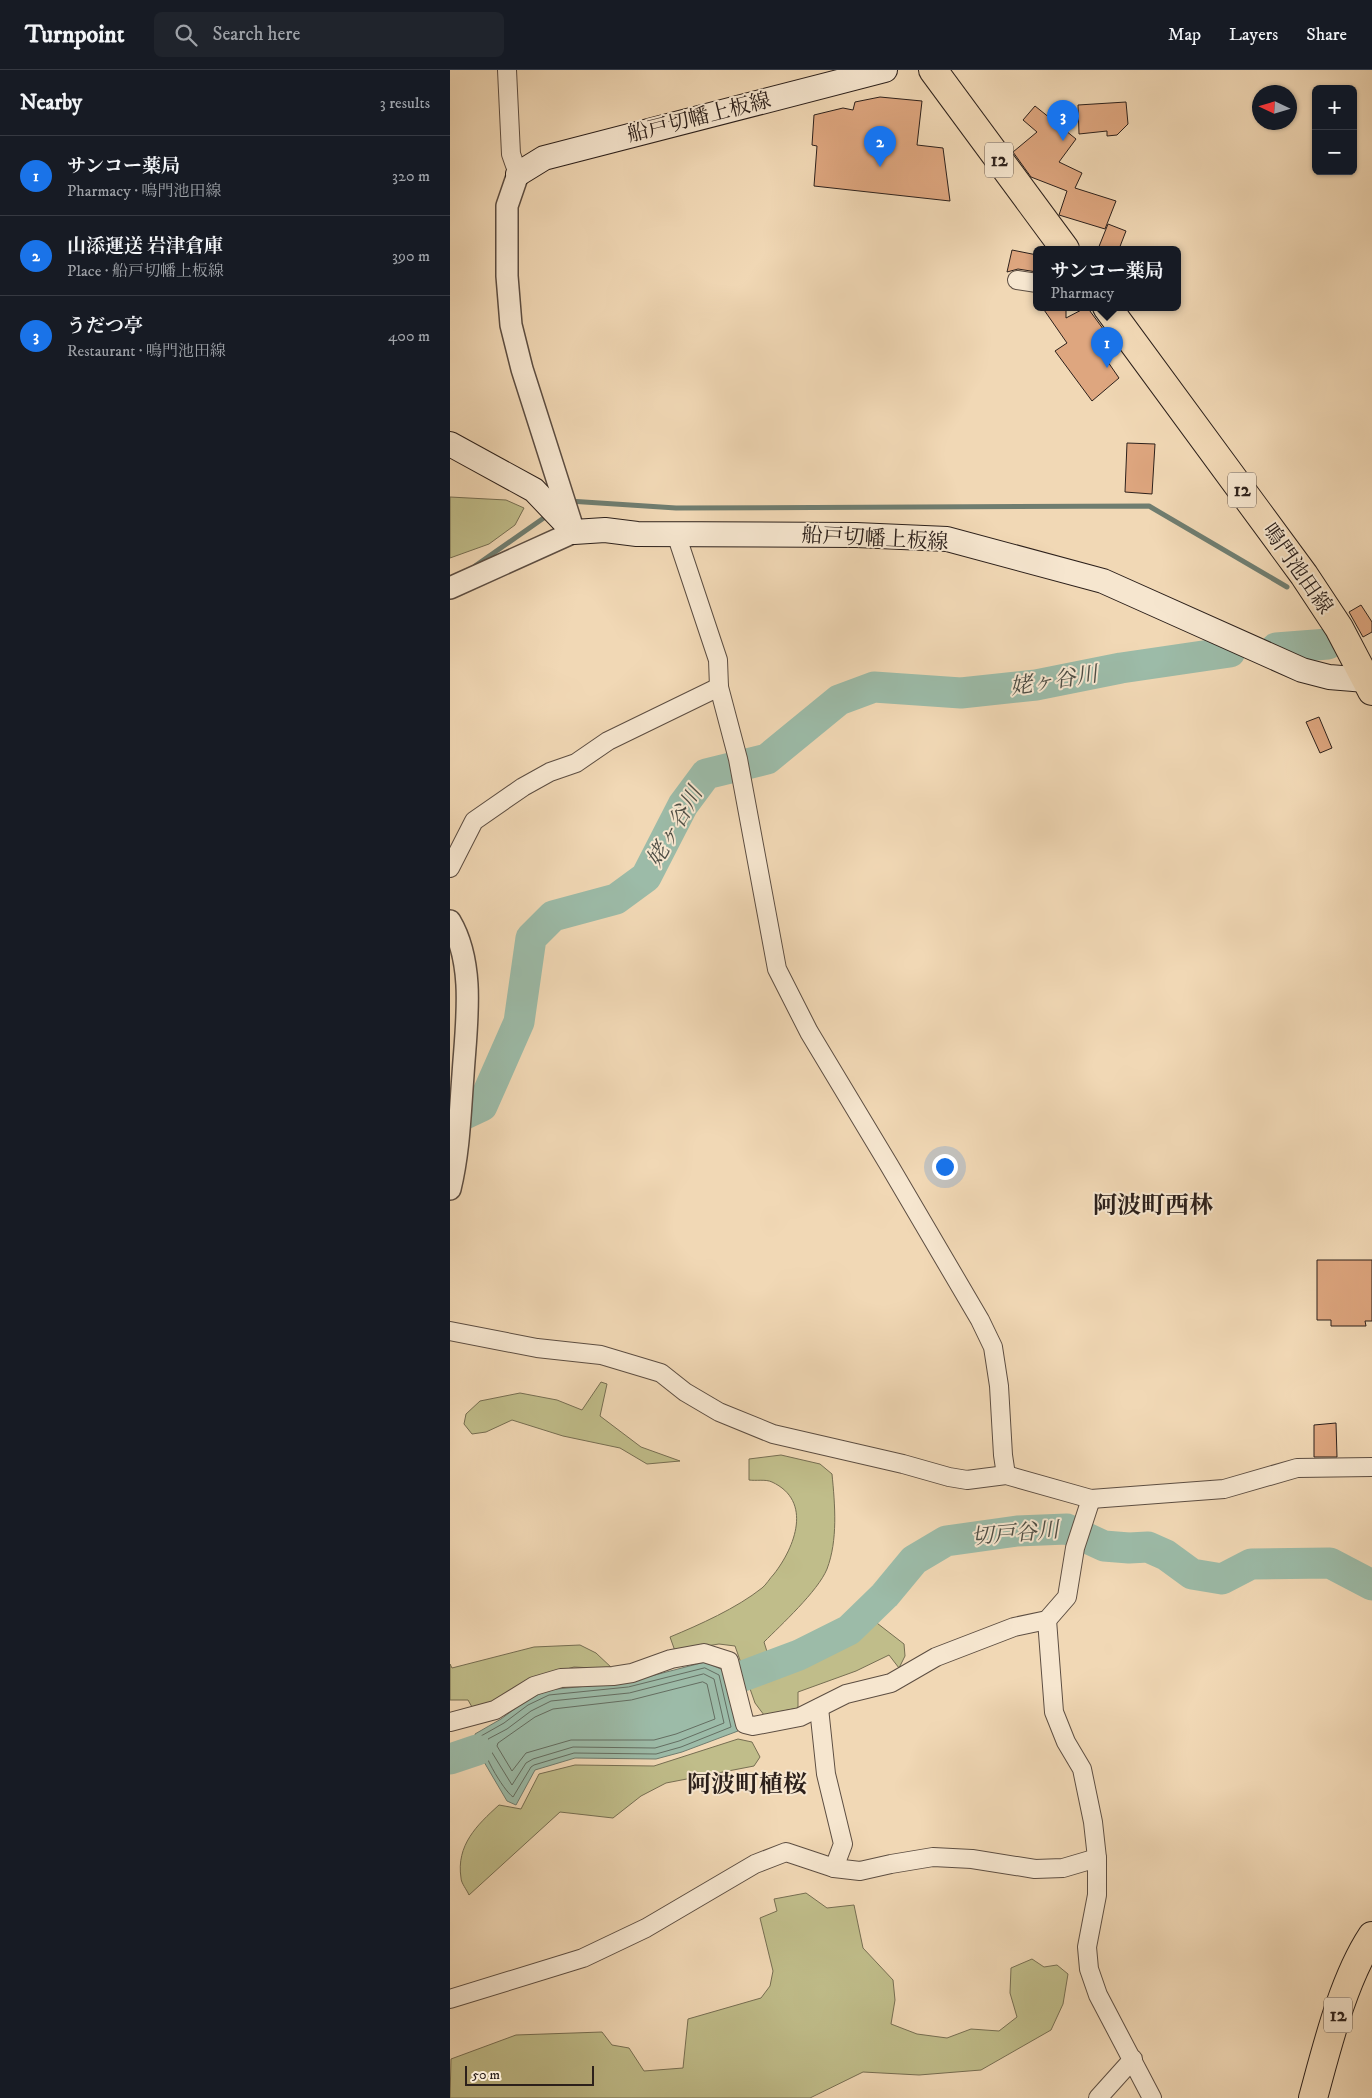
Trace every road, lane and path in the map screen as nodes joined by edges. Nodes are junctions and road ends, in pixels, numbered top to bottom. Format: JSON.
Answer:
{"nodes":[{"id":1,"x":507,"y":70,"type":"edge"},
{"id":2,"x":884,"y":70,"type":"edge"},
{"id":3,"x":932,"y":70,"type":"edge"},
{"id":4,"x":518,"y":174,"type":"junction"},
{"id":5,"x":1063,"y":246,"type":"edge"},
{"id":6,"x":1016,"y":280,"type":"dead end"},
{"id":7,"x":1033,"y":282,"type":"edge"},
{"id":8,"x":1110,"y":311,"type":"edge"},
{"id":9,"x":450,"y":444,"type":"edge"},
{"id":10,"x":574,"y":532,"type":"junction"},
{"id":11,"x":676,"y":534,"type":"junction"},
{"id":12,"x":450,"y":588,"type":"edge"},
{"id":13,"x":1370,"y":684,"type":"edge"},
{"id":14,"x":719,"y":687,"type":"junction"},
{"id":15,"x":450,"y":868,"type":"edge"},
{"id":16,"x":450,"y":921,"type":"edge"},
{"id":17,"x":450,"y":1190,"type":"edge"},
{"id":18,"x":450,"y":1331,"type":"edge"},
{"id":19,"x":1372,"y":1468,"type":"edge"},
{"id":20,"x":1006,"y":1475,"type":"junction"},
{"id":21,"x":1091,"y":1499,"type":"junction"},
{"id":22,"x":1047,"y":1620,"type":"junction"},
{"id":23,"x":820,"y":1708,"type":"junction"},
{"id":24,"x":450,"y":1722,"type":"edge"},
{"id":25,"x":1097,"y":1858,"type":"junction"},
{"id":26,"x":834,"y":1868,"type":"junction"},
{"id":27,"x":1372,"y":1936,"type":"edge"},
{"id":28,"x":450,"y":1999,"type":"edge"},
{"id":29,"x":1133,"y":2060,"type":"junction"},
{"id":30,"x":1098,"y":2098,"type":"edge"},
{"id":31,"x":1152,"y":2098,"type":"edge"},
{"id":32,"x":1313,"y":2098,"type":"edge"}],
"edges":[{"from":1,"to":4,"type":"street"},
{"from":2,"to":4,"type":"main road","name":"船戸切幡上板線"},
{"from":3,"to":5,"type":"main road","number":"12"},
{"from":4,"to":10,"type":"street"},
{"from":6,"to":7,"type":"street"},
{"from":8,"to":13,"type":"main road","name":"鳴門池田線","number":"12"},
{"from":9,"to":10,"type":"main road"},
{"from":10,"to":11,"type":"main road","name":"船戸切幡上板線"},
{"from":10,"to":12,"type":"street"},
{"from":11,"to":13,"type":"main road","name":"船戸切幡上板線"},
{"from":11,"to":14,"type":"street"},
{"from":14,"to":15,"type":"street"},
{"from":14,"to":20,"type":"street"},
{"from":16,"to":17,"type":"street"},
{"from":18,"to":20,"type":"street"},
{"from":19,"to":21,"type":"street"},
{"from":20,"to":21,"type":"street"},
{"from":21,"to":22,"type":"street"},
{"from":22,"to":23,"type":"street"},
{"from":22,"to":25,"type":"street"},
{"from":23,"to":24,"type":"street"},
{"from":23,"to":26,"type":"street"},
{"from":25,"to":26,"type":"street"},
{"from":25,"to":29,"type":"street"},
{"from":26,"to":28,"type":"street"},
{"from":27,"to":32,"type":"main road","number":"12"},
{"from":29,"to":30,"type":"street"},
{"from":29,"to":31,"type":"street"}]}
